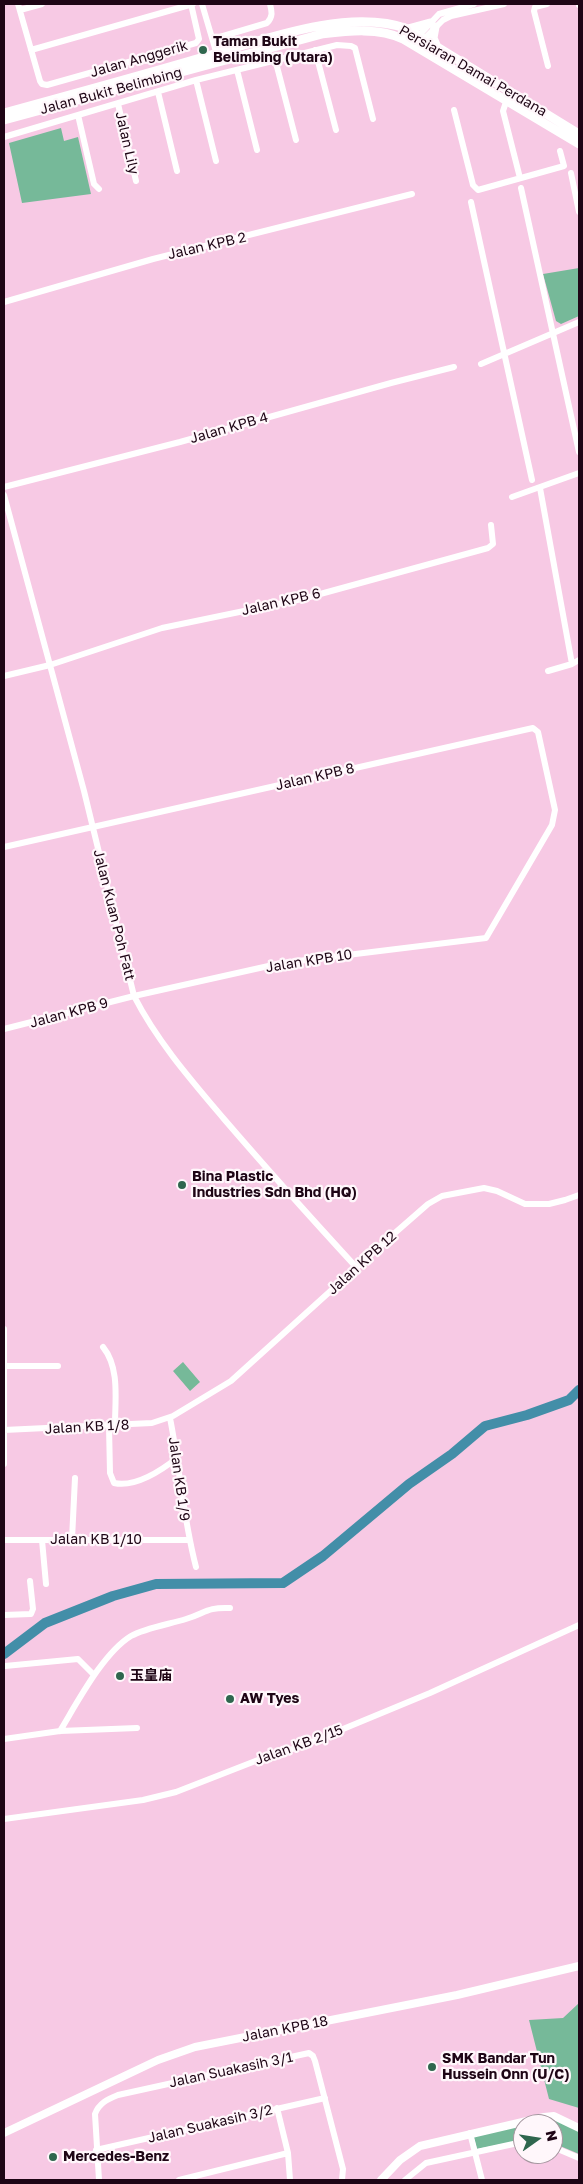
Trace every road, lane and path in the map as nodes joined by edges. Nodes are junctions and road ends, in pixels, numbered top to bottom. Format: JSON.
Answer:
{"nodes":[{"id":1,"x":42,"y":4,"type":"edge"},
{"id":2,"x":192,"y":4,"type":"edge"},
{"id":3,"x":202,"y":4,"type":"edge"},
{"id":4,"x":270,"y":4,"type":"edge"},
{"id":5,"x":474,"y":4,"type":"edge"},
{"id":6,"x":504,"y":4,"type":"edge"},
{"id":7,"x":547,"y":4,"type":"edge"},
{"id":8,"x":19,"y":7,"type":"edge"},
{"id":9,"x":433,"y":25,"type":"junction"},
{"id":10,"x":408,"y":29,"type":"junction"},
{"id":11,"x":421,"y":38,"type":"junction"},
{"id":12,"x":212,"y":39,"type":"junction"},
{"id":13,"x":414,"y":46,"type":"junction"},
{"id":14,"x":438,"y":48,"type":"junction"},
{"id":15,"x":31,"y":50,"type":"junction"},
{"id":16,"x":315,"y":50,"type":"junction"},
{"id":17,"x":218,"y":57,"type":"junction"},
{"id":18,"x":275,"y":59,"type":"junction"},
{"id":19,"x":548,"y":66,"type":"dead end"},
{"id":20,"x":237,"y":70,"type":"junction"},
{"id":21,"x":196,"y":80,"type":"junction"},
{"id":22,"x":512,"y":91,"type":"junction"},
{"id":23,"x":158,"y":92,"type":"junction"},
{"id":24,"x":506,"y":101,"type":"junction"},
{"id":25,"x":118,"y":104,"type":"junction"},
{"id":26,"x":454,"y":110,"type":"dead end"},
{"id":27,"x":4,"y":113,"type":"edge"},
{"id":28,"x":78,"y":115,"type":"junction"},
{"id":29,"x":373,"y":119,"type":"dead end"},
{"id":30,"x":4,"y":120,"type":"edge"},
{"id":31,"x":336,"y":130,"type":"dead end"},
{"id":32,"x":579,"y":134,"type":"edge"},
{"id":33,"x":4,"y":137,"type":"edge"},
{"id":34,"x":296,"y":140,"type":"dead end"},
{"id":35,"x":579,"y":144,"type":"edge"},
{"id":36,"x":257,"y":150,"type":"dead end"},
{"id":37,"x":560,"y":151,"type":"dead end"},
{"id":38,"x":216,"y":161,"type":"dead end"},
{"id":39,"x":177,"y":171,"type":"dead end"},
{"id":40,"x":571,"y":173,"type":"dead end"},
{"id":41,"x":520,"y":178,"type":"junction"},
{"id":42,"x":136,"y":181,"type":"dead end"},
{"id":43,"x":521,"y":188,"type":"dead end"},
{"id":44,"x":99,"y":189,"type":"dead end"},
{"id":45,"x":412,"y":194,"type":"dead end"},
{"id":46,"x":471,"y":202,"type":"dead end"},
{"id":47,"x":579,"y":212,"type":"edge"},
{"id":48,"x":4,"y":302,"type":"edge"},
{"id":49,"x":579,"y":322,"type":"edge"},
{"id":50,"x":552,"y":334,"type":"junction"},
{"id":51,"x":504,"y":355,"type":"junction"},
{"id":52,"x":481,"y":364,"type":"dead end"},
{"id":53,"x":454,"y":367,"type":"dead end"},
{"id":54,"x":579,"y":452,"type":"edge"},
{"id":55,"x":579,"y":473,"type":"edge"},
{"id":56,"x":532,"y":480,"type":"dead end"},
{"id":57,"x":4,"y":487,"type":"edge"},
{"id":58,"x":540,"y":488,"type":"junction"},
{"id":59,"x":4,"y":495,"type":"edge"},
{"id":60,"x":512,"y":497,"type":"dead end"},
{"id":61,"x":491,"y":525,"type":"dead end"},
{"id":62,"x":579,"y":660,"type":"edge"},
{"id":63,"x":572,"y":664,"type":"junction"},
{"id":64,"x":50,"y":665,"type":"junction"},
{"id":65,"x":548,"y":671,"type":"dead end"},
{"id":66,"x":4,"y":676,"type":"edge"},
{"id":67,"x":92,"y":827,"type":"junction"},
{"id":68,"x":4,"y":847,"type":"edge"},
{"id":69,"x":486,"y":938,"type":"joint"},
{"id":70,"x":134,"y":996,"type":"junction"},
{"id":71,"x":4,"y":1030,"type":"edge"},
{"id":72,"x":579,"y":1195,"type":"edge"},
{"id":73,"x":356,"y":1267,"type":"junction"},
{"id":74,"x":4,"y":1329,"type":"edge"},
{"id":75,"x":103,"y":1347,"type":"dead end"},
{"id":76,"x":4,"y":1366,"type":"edge"},
{"id":77,"x":58,"y":1366,"type":"dead end"},
{"id":78,"x":170,"y":1418,"type":"junction"},
{"id":79,"x":112,"y":1426,"type":"junction"},
{"id":80,"x":4,"y":1430,"type":"edge"},
{"id":81,"x":177,"y":1458,"type":"junction"},
{"id":82,"x":4,"y":1464,"type":"edge"},
{"id":83,"x":75,"y":1478,"type":"dead end"},
{"id":84,"x":72,"y":1539,"type":"junction"},
{"id":85,"x":4,"y":1540,"type":"edge"},
{"id":86,"x":42,"y":1540,"type":"junction"},
{"id":87,"x":188,"y":1540,"type":"junction"},
{"id":88,"x":196,"y":1567,"type":"dead end"},
{"id":89,"x":30,"y":1581,"type":"dead end"},
{"id":90,"x":46,"y":1584,"type":"dead end"},
{"id":91,"x":230,"y":1608,"type":"dead end"},
{"id":92,"x":4,"y":1615,"type":"edge"},
{"id":93,"x":579,"y":1625,"type":"edge"},
{"id":94,"x":5,"y":1666,"type":"dead end"},
{"id":95,"x":94,"y":1675,"type":"junction"},
{"id":96,"x":137,"y":1728,"type":"dead end"},
{"id":97,"x":60,"y":1731,"type":"junction"},
{"id":98,"x":4,"y":1740,"type":"edge"},
{"id":99,"x":4,"y":1819,"type":"edge"},
{"id":100,"x":579,"y":1966,"type":"edge"},
{"id":101,"x":325,"y":2098,"type":"junction"},
{"id":102,"x":278,"y":2108,"type":"junction"},
{"id":103,"x":579,"y":2128,"type":"edge"},
{"id":104,"x":4,"y":2133,"type":"edge"},
{"id":105,"x":470,"y":2133,"type":"junction"},
{"id":106,"x":513,"y":2145,"type":"edge"},
{"id":107,"x":96,"y":2150,"type":"junction"},
{"id":108,"x":563,"y":2151,"type":"edge"},
{"id":109,"x":475,"y":2152,"type":"junction"},
{"id":110,"x":288,"y":2153,"type":"junction"},
{"id":111,"x":579,"y":2158,"type":"edge"},
{"id":112,"x":99,"y":2180,"type":"edge"},
{"id":113,"x":180,"y":2180,"type":"edge"},
{"id":114,"x":290,"y":2180,"type":"edge"},
{"id":115,"x":342,"y":2180,"type":"edge"},
{"id":116,"x":381,"y":2180,"type":"edge"},
{"id":117,"x":405,"y":2180,"type":"edge"},
{"id":118,"x":482,"y":2180,"type":"edge"}],
"edges":[{"from":1,"to":8,"type":"street"},
{"from":2,"to":15,"type":"street"},
{"from":2,"to":15,"type":"street","name":"Jalan Anggerik"},
{"from":3,"to":12,"type":"street"},
{"from":4,"to":12,"type":"street"},
{"from":5,"to":9,"type":"street"},
{"from":6,"to":9,"type":"street"},
{"from":7,"to":19,"type":"street"},
{"from":8,"to":15,"type":"street"},
{"from":9,"to":10,"type":"main road"},
{"from":9,"to":11,"type":"street"},
{"from":9,"to":14,"type":"main road"},
{"from":10,"to":11,"type":"main road","name":"Persiaran Damai Perdana"},
{"from":10,"to":17,"type":"main road","name":"Persiaran Damai Perdana"},
{"from":11,"to":13,"type":"street"},
{"from":11,"to":14,"type":"main road","name":"Persiaran Damai Perdana"},
{"from":12,"to":17,"type":"street"},
{"from":13,"to":17,"type":"main road","name":"Persiaran Damai Perdana"},
{"from":13,"to":24,"type":"main road","name":"Persiaran Damai Perdana"},
{"from":14,"to":22,"type":"main road","name":"Persiaran Damai Perdana"},
{"from":16,"to":18,"type":"street"},
{"from":16,"to":29,"type":"street"},
{"from":16,"to":31,"type":"street"},
{"from":17,"to":27,"type":"main road","name":"Jalan Bukit Belimbing"},
{"from":17,"to":30,"type":"main road","name":"Jalan Bukit Belimbing"},
{"from":18,"to":20,"type":"street"},
{"from":18,"to":34,"type":"street"},
{"from":20,"to":21,"type":"street"},
{"from":20,"to":36,"type":"street"},
{"from":21,"to":23,"type":"street"},
{"from":21,"to":38,"type":"street"},
{"from":22,"to":24,"type":"street"},
{"from":22,"to":32,"type":"main road","name":"Persiaran Damai Perdana"},
{"from":23,"to":25,"type":"street"},
{"from":23,"to":39,"type":"street"},
{"from":24,"to":35,"type":"main road","name":"Persiaran Damai Perdana"},
{"from":24,"to":41,"type":"street"},
{"from":25,"to":28,"type":"street"},
{"from":25,"to":42,"type":"street","name":"Jalan Lily"},
{"from":26,"to":41,"type":"street"},
{"from":28,"to":33,"type":"street"},
{"from":28,"to":44,"type":"street"},
{"from":37,"to":41,"type":"street"},
{"from":40,"to":47,"type":"street"},
{"from":43,"to":50,"type":"street"},
{"from":45,"to":48,"type":"street","name":"Jalan KPB 2"},
{"from":46,"to":51,"type":"street"},
{"from":49,"to":50,"type":"street"},
{"from":50,"to":51,"type":"street"},
{"from":50,"to":54,"type":"street"},
{"from":51,"to":52,"type":"street"},
{"from":51,"to":56,"type":"street"},
{"from":53,"to":57,"type":"street","name":"Jalan KPB 4"},
{"from":55,"to":58,"type":"street"},
{"from":58,"to":60,"type":"street"},
{"from":58,"to":63,"type":"street"},
{"from":59,"to":64,"type":"street","name":"Jalan Kuan Poh Fatt"},
{"from":61,"to":64,"type":"street","name":"Jalan KPB 6"},
{"from":62,"to":63,"type":"street"},
{"from":63,"to":65,"type":"street"},
{"from":64,"to":66,"type":"street"},
{"from":64,"to":67,"type":"street","name":"Jalan Kuan Poh Fatt"},
{"from":67,"to":68,"type":"street","name":"Jalan KPB 8"},
{"from":67,"to":69,"type":"street","name":"Jalan KPB 8"},
{"from":67,"to":70,"type":"street","name":"Jalan Kuan Poh Fatt"},
{"from":69,"to":70,"type":"street","name":"Jalan KPB 10"},
{"from":70,"to":71,"type":"street","name":"Jalan KPB 9"},
{"from":70,"to":73,"type":"street","name":"Jalan Kuan Poh Fatt"},
{"from":72,"to":73,"type":"street","name":"Jalan KPB 12"},
{"from":73,"to":78,"type":"street","name":"Jalan KPB 12"},
{"from":74,"to":76,"type":"street"},
{"from":75,"to":79,"type":"street"},
{"from":76,"to":77,"type":"street"},
{"from":76,"to":80,"type":"street"},
{"from":78,"to":79,"type":"street","name":"Jalan KB 1/8"},
{"from":78,"to":81,"type":"street","name":"Jalan KB 1/9"},
{"from":79,"to":80,"type":"street","name":"Jalan KB 1/8"},
{"from":79,"to":81,"type":"street"},
{"from":80,"to":82,"type":"street"},
{"from":81,"to":87,"type":"street","name":"Jalan KB 1/9"},
{"from":83,"to":84,"type":"street"},
{"from":84,"to":86,"type":"street","name":"Jalan KB 1/10"},
{"from":84,"to":87,"type":"street","name":"Jalan KB 1/10"},
{"from":85,"to":86,"type":"street","name":"Jalan KB 1/10"},
{"from":86,"to":90,"type":"street"},
{"from":87,"to":88,"type":"street","name":"Jalan KB 1/9"},
{"from":89,"to":92,"type":"street"},
{"from":91,"to":95,"type":"street"},
{"from":93,"to":99,"type":"street","name":"Jalan KB 2/15"},
{"from":94,"to":95,"type":"street"},
{"from":95,"to":97,"type":"street"},
{"from":96,"to":97,"type":"street"},
{"from":97,"to":98,"type":"street"},
{"from":100,"to":104,"type":"street","name":"Jalan KPB 18"},
{"from":101,"to":102,"type":"street","name":"Jalan Suakasih 3/2"},
{"from":101,"to":107,"type":"street","name":"Jalan Suakasih 3/1"},
{"from":101,"to":115,"type":"street","name":"Jalan Suakasih 3/1"},
{"from":102,"to":107,"type":"street","name":"Jalan Suakasih 3/2"},
{"from":102,"to":110,"type":"street"},
{"from":103,"to":105,"type":"street"},
{"from":105,"to":109,"type":"street"},
{"from":105,"to":116,"type":"street"},
{"from":106,"to":109,"type":"street"},
{"from":107,"to":112,"type":"street","name":"Jalan Suakasih 3/1"},
{"from":108,"to":111,"type":"street"},
{"from":109,"to":117,"type":"street"},
{"from":109,"to":118,"type":"street"},
{"from":110,"to":113,"type":"street"},
{"from":110,"to":114,"type":"street"}]}
